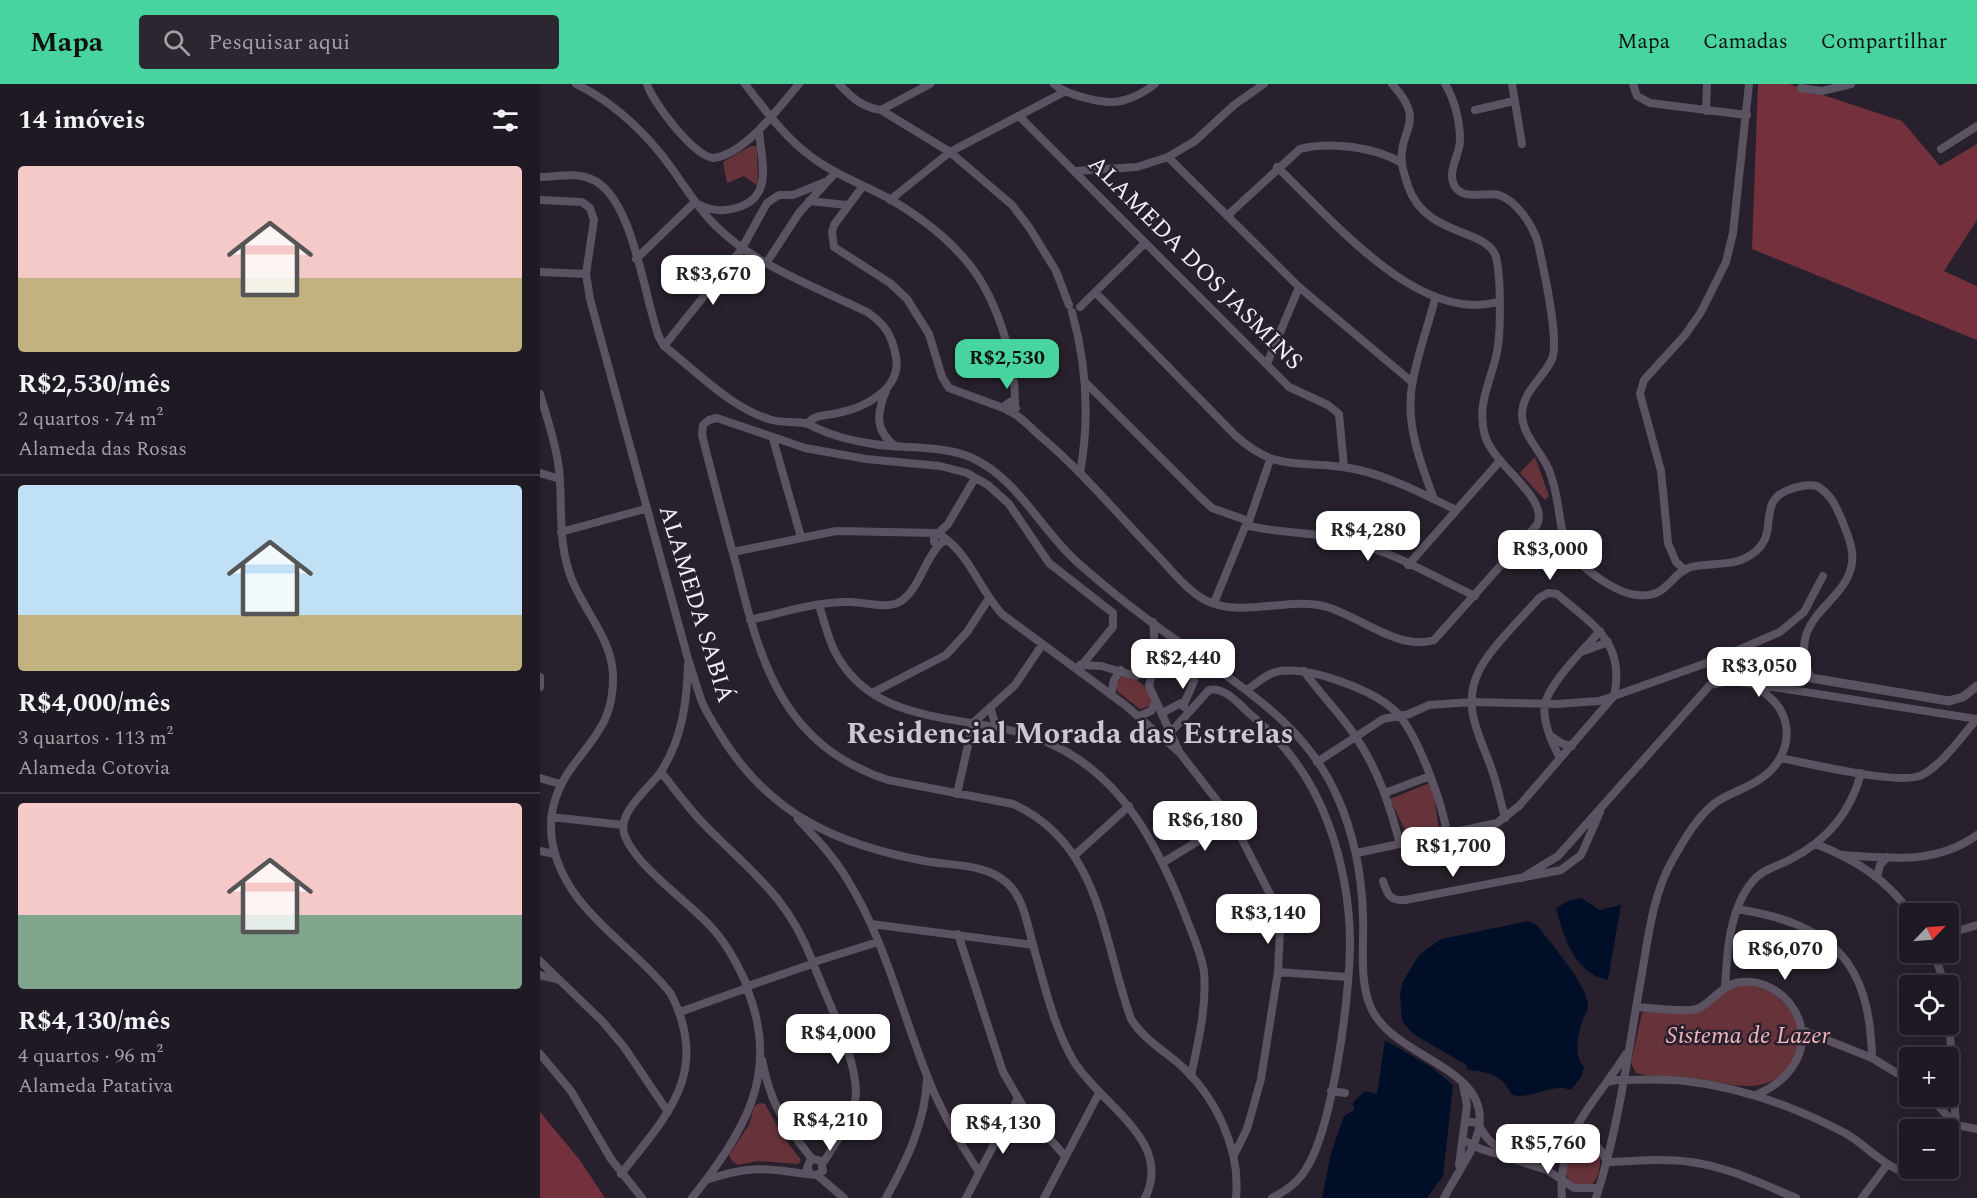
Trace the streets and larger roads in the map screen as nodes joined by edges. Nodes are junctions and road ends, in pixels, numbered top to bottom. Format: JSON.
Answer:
{"nodes":[{"id":1,"x":576,"y":84,"type":"edge"},
{"id":2,"x":647,"y":84,"type":"edge"},
{"id":3,"x":745,"y":84,"type":"edge"},
{"id":4,"x":799,"y":84,"type":"edge"},
{"id":5,"x":839,"y":84,"type":"edge"},
{"id":6,"x":930,"y":84,"type":"edge"},
{"id":7,"x":1054,"y":84,"type":"edge"},
{"id":8,"x":1155,"y":84,"type":"edge"},
{"id":9,"x":1264,"y":84,"type":"edge"},
{"id":10,"x":1392,"y":84,"type":"edge"},
{"id":11,"x":1445,"y":84,"type":"edge"},
{"id":12,"x":1512,"y":84,"type":"edge"},
{"id":13,"x":1633,"y":84,"type":"edge"},
{"id":14,"x":1707,"y":84,"type":"edge"},
{"id":15,"x":1749,"y":84,"type":"edge"},
{"id":16,"x":1851,"y":84,"type":"edge"},
{"id":17,"x":1801,"y":88,"type":"dead end"},
{"id":18,"x":1064,"y":93,"type":"junction"},
{"id":19,"x":1514,"y":101,"type":"junction"},
{"id":20,"x":881,"y":110,"type":"junction"},
{"id":21,"x":1474,"y":110,"type":"dead end"},
{"id":22,"x":1706,"y":111,"type":"junction"},
{"id":23,"x":1747,"y":115,"type":"junction"},
{"id":24,"x":1019,"y":116,"type":"junction"},
{"id":25,"x":771,"y":117,"type":"junction"},
{"id":26,"x":1977,"y":126,"type":"edge"},
{"id":27,"x":759,"y":130,"type":"junction"},
{"id":28,"x":1522,"y":144,"type":"dead end"},
{"id":29,"x":1941,"y":148,"type":"dead end"},
{"id":30,"x":950,"y":152,"type":"junction"},
{"id":31,"x":1168,"y":157,"type":"junction"},
{"id":32,"x":1402,"y":162,"type":"junction"},
{"id":33,"x":1277,"y":167,"type":"junction"},
{"id":34,"x":1076,"y":171,"type":"junction"},
{"id":35,"x":835,"y":173,"type":"junction"},
{"id":36,"x":540,"y":177,"type":"edge"},
{"id":37,"x":763,"y":182,"type":"junction"},
{"id":38,"x":825,"y":182,"type":"junction"},
{"id":39,"x":863,"y":186,"type":"junction"},
{"id":40,"x":779,"y":195,"type":"junction"},
{"id":41,"x":540,"y":200,"type":"edge"},
{"id":42,"x":890,"y":200,"type":"junction"},
{"id":43,"x":809,"y":201,"type":"junction"},
{"id":44,"x":695,"y":202,"type":"junction"},
{"id":45,"x":847,"y":205,"type":"junction"},
{"id":46,"x":742,"y":206,"type":"junction"},
{"id":47,"x":1228,"y":215,"type":"junction"},
{"id":48,"x":759,"y":217,"type":"junction"},
{"id":49,"x":1145,"y":243,"type":"junction"},
{"id":50,"x":741,"y":250,"type":"junction"},
{"id":51,"x":636,"y":259,"type":"junction"},
{"id":52,"x":767,"y":262,"type":"junction"},
{"id":53,"x":540,"y":272,"type":"edge"},
{"id":54,"x":586,"y":274,"type":"junction"},
{"id":55,"x":1299,"y":287,"type":"junction"},
{"id":56,"x":1096,"y":293,"type":"junction"},
{"id":57,"x":1435,"y":299,"type":"junction"},
{"id":58,"x":1498,"y":302,"type":"junction"},
{"id":59,"x":1075,"y":307,"type":"junction"},
{"id":60,"x":664,"y":346,"type":"junction"},
{"id":61,"x":1267,"y":364,"type":"junction"},
{"id":62,"x":1412,"y":382,"type":"junction"},
{"id":63,"x":1086,"y":383,"type":"junction"},
{"id":64,"x":886,"y":391,"type":"junction"},
{"id":65,"x":540,"y":394,"type":"edge"},
{"id":66,"x":1011,"y":407,"type":"junction"},
{"id":67,"x":808,"y":423,"type":"junction"},
{"id":68,"x":773,"y":439,"type":"junction"},
{"id":69,"x":896,"y":447,"type":"junction"},
{"id":70,"x":1270,"y":460,"type":"junction"},
{"id":71,"x":1499,"y":462,"type":"junction"},
{"id":72,"x":1344,"y":467,"type":"junction"},
{"id":73,"x":540,"y":473,"type":"edge"},
{"id":74,"x":1080,"y":473,"type":"junction"},
{"id":75,"x":975,"y":478,"type":"junction"},
{"id":76,"x":560,"y":479,"type":"junction"},
{"id":77,"x":1434,"y":499,"type":"junction"},
{"id":78,"x":645,"y":509,"type":"junction"},
{"id":79,"x":1456,"y":510,"type":"junction"},
{"id":80,"x":1245,"y":523,"type":"junction"},
{"id":81,"x":561,"y":532,"type":"junction"},
{"id":82,"x":801,"y":537,"type":"junction"},
{"id":83,"x":940,"y":539,"type":"junction"},
{"id":84,"x":733,"y":552,"type":"junction"},
{"id":85,"x":1408,"y":565,"type":"junction"},
{"id":86,"x":1684,"y":570,"type":"junction"},
{"id":87,"x":1823,"y":576,"type":"dead end"},
{"id":88,"x":1474,"y":596,"type":"junction"},
{"id":89,"x":988,"y":600,"type":"junction"},
{"id":90,"x":1214,"y":603,"type":"junction"},
{"id":91,"x":819,"y":605,"type":"junction"},
{"id":92,"x":750,"y":620,"type":"junction"},
{"id":93,"x":1153,"y":622,"type":"junction"},
{"id":94,"x":1600,"y":632,"type":"junction"},
{"id":95,"x":1608,"y":642,"type":"junction"},
{"id":96,"x":1101,"y":643,"type":"junction"},
{"id":97,"x":1042,"y":645,"type":"junction"},
{"id":98,"x":1754,"y":645,"type":"junction"},
{"id":99,"x":1581,"y":652,"type":"junction"},
{"id":100,"x":1194,"y":653,"type":"junction"},
{"id":101,"x":688,"y":659,"type":"junction"},
{"id":102,"x":1756,"y":659,"type":"junction"},
{"id":103,"x":1715,"y":660,"type":"junction"},
{"id":104,"x":1084,"y":665,"type":"junction"},
{"id":105,"x":1071,"y":666,"type":"junction"},
{"id":106,"x":1101,"y":666,"type":"junction"},
{"id":107,"x":1121,"y":670,"type":"junction"},
{"id":108,"x":1304,"y":671,"type":"junction"},
{"id":109,"x":1085,"y":676,"type":"junction"},
{"id":110,"x":1136,"y":676,"type":"junction"},
{"id":111,"x":540,"y":677,"type":"edge"},
{"id":112,"x":1811,"y":678,"type":"junction"},
{"id":113,"x":1618,"y":679,"type":"junction"},
{"id":114,"x":1754,"y":684,"type":"junction"},
{"id":115,"x":889,"y":685,"type":"junction"},
{"id":116,"x":1149,"y":686,"type":"junction"},
{"id":117,"x":1977,"y":686,"type":"edge"},
{"id":118,"x":540,"y":687,"type":"edge"},
{"id":119,"x":1553,"y":688,"type":"junction"},
{"id":120,"x":1248,"y":689,"type":"junction"},
{"id":121,"x":1633,"y":690,"type":"junction"},
{"id":122,"x":1791,"y":692,"type":"junction"},
{"id":123,"x":872,"y":693,"type":"junction"},
{"id":124,"x":1111,"y":695,"type":"junction"},
{"id":125,"x":1614,"y":696,"type":"junction"},
{"id":126,"x":1156,"y":701,"type":"junction"},
{"id":127,"x":887,"y":702,"type":"junction"},
{"id":128,"x":1472,"y":702,"type":"junction"},
{"id":129,"x":1583,"y":703,"type":"junction"},
{"id":130,"x":703,"y":704,"type":"junction"},
{"id":131,"x":1184,"y":704,"type":"junction"},
{"id":132,"x":1545,"y":704,"type":"junction"},
{"id":133,"x":1556,"y":704,"type":"junction"},
{"id":134,"x":686,"y":705,"type":"junction"},
{"id":135,"x":1780,"y":708,"type":"junction"},
{"id":136,"x":991,"y":710,"type":"junction"},
{"id":137,"x":1162,"y":713,"type":"junction"},
{"id":138,"x":1186,"y":714,"type":"junction"},
{"id":139,"x":1139,"y":716,"type":"junction"},
{"id":140,"x":1400,"y":716,"type":"junction"},
{"id":141,"x":1959,"y":717,"type":"junction"},
{"id":142,"x":1545,"y":718,"type":"junction"},
{"id":143,"x":1595,"y":719,"type":"junction"},
{"id":144,"x":1977,"y":719,"type":"edge"},
{"id":145,"x":973,"y":723,"type":"junction"},
{"id":146,"x":1000,"y":728,"type":"junction"},
{"id":147,"x":1171,"y":732,"type":"junction"},
{"id":148,"x":1965,"y":733,"type":"junction"},
{"id":149,"x":1161,"y":735,"type":"junction"},
{"id":150,"x":1551,"y":736,"type":"junction"},
{"id":151,"x":1357,"y":738,"type":"junction"},
{"id":152,"x":1572,"y":746,"type":"junction"},
{"id":153,"x":1180,"y":753,"type":"junction"},
{"id":154,"x":1560,"y":758,"type":"junction"},
{"id":155,"x":1780,"y":758,"type":"junction"},
{"id":156,"x":1317,"y":762,"type":"junction"},
{"id":157,"x":661,"y":772,"type":"junction"},
{"id":158,"x":1861,"y":773,"type":"junction"},
{"id":159,"x":1430,"y":776,"type":"junction"},
{"id":160,"x":540,"y":778,"type":"edge"},
{"id":161,"x":560,"y":784,"type":"junction"},
{"id":162,"x":1385,"y":793,"type":"junction"},
{"id":163,"x":957,"y":794,"type":"junction"},
{"id":164,"x":1603,"y":805,"type":"junction"},
{"id":165,"x":1129,"y":806,"type":"junction"},
{"id":166,"x":793,"y":814,"type":"junction"},
{"id":167,"x":551,"y":817,"type":"junction"},
{"id":168,"x":1505,"y":818,"type":"junction"},
{"id":169,"x":1232,"y":820,"type":"junction"},
{"id":170,"x":623,"y":825,"type":"junction"},
{"id":171,"x":1581,"y":829,"type":"junction"},
{"id":172,"x":1447,"y":835,"type":"junction"},
{"id":173,"x":1590,"y":835,"type":"junction"},
{"id":174,"x":1977,"y":835,"type":"edge"},
{"id":175,"x":840,"y":839,"type":"junction"},
{"id":176,"x":1400,"y":844,"type":"junction"},
{"id":177,"x":1816,"y":844,"type":"junction"},
{"id":178,"x":540,"y":851,"type":"edge"},
{"id":179,"x":827,"y":852,"type":"junction"},
{"id":180,"x":1357,"y":853,"type":"junction"},
{"id":181,"x":554,"y":855,"type":"junction"},
{"id":182,"x":1076,"y":855,"type":"junction"},
{"id":183,"x":1842,"y":855,"type":"junction"},
{"id":184,"x":1887,"y":857,"type":"junction"},
{"id":185,"x":1164,"y":862,"type":"junction"},
{"id":186,"x":1550,"y":864,"type":"junction"},
{"id":187,"x":1554,"y":872,"type":"junction"},
{"id":188,"x":1877,"y":877,"type":"junction"},
{"id":189,"x":1522,"y":878,"type":"junction"},
{"id":190,"x":1383,"y":881,"type":"dead end"},
{"id":191,"x":1901,"y":903,"type":"edge"},
{"id":192,"x":1737,"y":909,"type":"junction"},
{"id":193,"x":870,"y":924,"type":"junction"},
{"id":194,"x":1977,"y":925,"type":"edge"},
{"id":195,"x":1959,"y":931,"type":"edge"},
{"id":196,"x":958,"y":934,"type":"junction"},
{"id":197,"x":878,"y":942,"type":"junction"},
{"id":198,"x":1033,"y":945,"type":"junction"},
{"id":199,"x":540,"y":961,"type":"edge"},
{"id":200,"x":813,"y":963,"type":"junction"},
{"id":201,"x":1278,"y":972,"type":"junction"},
{"id":202,"x":540,"y":975,"type":"edge"},
{"id":203,"x":1348,"y":977,"type":"junction"},
{"id":204,"x":561,"y":981,"type":"junction"},
{"id":205,"x":747,"y":987,"type":"junction"},
{"id":206,"x":1725,"y":988,"type":"junction"},
{"id":207,"x":1636,"y":1007,"type":"junction"},
{"id":208,"x":680,"y":1012,"type":"junction"},
{"id":209,"x":1802,"y":1030,"type":"junction"},
{"id":210,"x":1629,"y":1051,"type":"junction"},
{"id":211,"x":761,"y":1052,"type":"junction"},
{"id":212,"x":1196,"y":1053,"type":"junction"},
{"id":213,"x":540,"y":1054,"type":"edge"},
{"id":214,"x":1872,"y":1058,"type":"junction"},
{"id":215,"x":1178,"y":1063,"type":"junction"},
{"id":216,"x":927,"y":1074,"type":"junction"},
{"id":217,"x":1899,"y":1074,"type":"edge"},
{"id":218,"x":1191,"y":1076,"type":"junction"},
{"id":219,"x":1460,"y":1078,"type":"junction"},
{"id":220,"x":1623,"y":1080,"type":"junction"},
{"id":221,"x":1607,"y":1082,"type":"junction"},
{"id":222,"x":1331,"y":1091,"type":"junction"},
{"id":223,"x":1099,"y":1093,"type":"junction"},
{"id":224,"x":1345,"y":1093,"type":"dead end"},
{"id":225,"x":1756,"y":1095,"type":"junction"},
{"id":226,"x":771,"y":1098,"type":"junction"},
{"id":227,"x":754,"y":1099,"type":"junction"},
{"id":228,"x":1017,"y":1100,"type":"junction"},
{"id":229,"x":1941,"y":1107,"type":"edge"},
{"id":230,"x":942,"y":1110,"type":"junction"},
{"id":231,"x":668,"y":1112,"type":"junction"},
{"id":232,"x":923,"y":1115,"type":"junction"},
{"id":233,"x":1951,"y":1119,"type":"edge"},
{"id":234,"x":1465,"y":1121,"type":"junction"},
{"id":235,"x":1479,"y":1126,"type":"junction"},
{"id":236,"x":1959,"y":1126,"type":"edge"},
{"id":237,"x":1977,"y":1129,"type":"edge"},
{"id":238,"x":1463,"y":1140,"type":"junction"},
{"id":239,"x":1568,"y":1141,"type":"junction"},
{"id":240,"x":1473,"y":1146,"type":"junction"},
{"id":241,"x":1503,"y":1150,"type":"junction"},
{"id":242,"x":725,"y":1154,"type":"junction"},
{"id":243,"x":1565,"y":1154,"type":"junction"},
{"id":244,"x":1234,"y":1155,"type":"junction"},
{"id":245,"x":1065,"y":1156,"type":"junction"},
{"id":246,"x":812,"y":1160,"type":"junction"},
{"id":247,"x":1607,"y":1161,"type":"junction"},
{"id":248,"x":1539,"y":1162,"type":"junction"},
{"id":249,"x":823,"y":1163,"type":"junction"},
{"id":250,"x":1887,"y":1165,"type":"junction"},
{"id":251,"x":1458,"y":1170,"type":"junction"},
{"id":252,"x":1899,"y":1170,"type":"edge"},
{"id":253,"x":736,"y":1171,"type":"junction"},
{"id":254,"x":979,"y":1172,"type":"junction"},
{"id":255,"x":621,"y":1174,"type":"junction"},
{"id":256,"x":813,"y":1174,"type":"junction"},
{"id":257,"x":1561,"y":1177,"type":"junction"},
{"id":258,"x":706,"y":1180,"type":"junction"},
{"id":259,"x":1599,"y":1188,"type":"junction"},
{"id":260,"x":642,"y":1198,"type":"edge"},
{"id":261,"x":692,"y":1198,"type":"edge"},
{"id":262,"x":844,"y":1198,"type":"edge"},
{"id":263,"x":886,"y":1198,"type":"edge"},
{"id":264,"x":966,"y":1198,"type":"edge"},
{"id":265,"x":1044,"y":1198,"type":"edge"},
{"id":266,"x":1145,"y":1198,"type":"edge"},
{"id":267,"x":1236,"y":1198,"type":"edge"},
{"id":268,"x":1272,"y":1198,"type":"edge"},
{"id":269,"x":1444,"y":1198,"type":"edge"},
{"id":270,"x":1562,"y":1198,"type":"edge"},
{"id":271,"x":1596,"y":1198,"type":"edge"},
{"id":272,"x":1796,"y":1198,"type":"edge"},
{"id":273,"x":1862,"y":1198,"type":"edge"}],
"edges":[{"from":1,"to":44,"type":"street"},
{"from":2,"to":27,"type":"street"},
{"from":3,"to":25,"type":"street"},
{"from":4,"to":25,"type":"street"},
{"from":5,"to":20,"type":"street"},
{"from":6,"to":20,"type":"street"},
{"from":7,"to":18,"type":"street"},
{"from":8,"to":18,"type":"street"},
{"from":9,"to":31,"type":"street"},
{"from":10,"to":32,"type":"street"},
{"from":11,"to":86,"type":"street"},
{"from":12,"to":19,"type":"street"},
{"from":13,"to":22,"type":"street"},
{"from":14,"to":22,"type":"street"},
{"from":15,"to":23,"type":"street"},
{"from":16,"to":17,"type":"street"},
{"from":18,"to":24,"type":"street"},
{"from":19,"to":21,"type":"street"},
{"from":19,"to":28,"type":"street"},
{"from":20,"to":30,"type":"street"},
{"from":22,"to":23,"type":"street"},
{"from":23,"to":86,"type":"street"},
{"from":24,"to":30,"type":"street"},
{"from":24,"to":34,"type":"street","name":"ALAMEDA DOS JASMINS"},
{"from":25,"to":27,"type":"street"},
{"from":25,"to":35,"type":"street"},
{"from":26,"to":29,"type":"street"},
{"from":27,"to":37,"type":"street"},
{"from":30,"to":42,"type":"street"},
{"from":30,"to":59,"type":"street"},
{"from":31,"to":34,"type":"street"},
{"from":31,"to":47,"type":"street"},
{"from":32,"to":33,"type":"street"},
{"from":32,"to":58,"type":"street"},
{"from":33,"to":47,"type":"street"},
{"from":33,"to":57,"type":"street"},
{"from":34,"to":49,"type":"street","name":"ALAMEDA DOS JASMINS"},
{"from":35,"to":38,"type":"street"},
{"from":35,"to":39,"type":"street"},
{"from":36,"to":51,"type":"street"},
{"from":37,"to":40,"type":"street"},
{"from":37,"to":46,"type":"street"},
{"from":38,"to":40,"type":"street"},
{"from":38,"to":43,"type":"street"},
{"from":39,"to":42,"type":"street"},
{"from":39,"to":45,"type":"street"},
{"from":40,"to":48,"type":"street"},
{"from":41,"to":54,"type":"street","name":"ALAMEDA SABIÁ"},
{"from":42,"to":66,"type":"street"},
{"from":43,"to":45,"type":"street"},
{"from":43,"to":52,"type":"street"},
{"from":44,"to":46,"type":"street"},
{"from":44,"to":50,"type":"street"},
{"from":44,"to":51,"type":"street"},
{"from":45,"to":66,"type":"street"},
{"from":46,"to":48,"type":"street"},
{"from":47,"to":55,"type":"street"},
{"from":48,"to":50,"type":"street"},
{"from":49,"to":56,"type":"street"},
{"from":49,"to":61,"type":"street","name":"ALAMEDA DOS JASMINS"},
{"from":50,"to":52,"type":"street"},
{"from":50,"to":60,"type":"street"},
{"from":51,"to":60,"type":"street"},
{"from":52,"to":64,"type":"street"},
{"from":53,"to":54,"type":"street"},
{"from":54,"to":78,"type":"street","name":"ALAMEDA SABIÁ"},
{"from":55,"to":61,"type":"street"},
{"from":55,"to":62,"type":"street"},
{"from":56,"to":59,"type":"street"},
{"from":56,"to":70,"type":"street"},
{"from":57,"to":58,"type":"street"},
{"from":57,"to":62,"type":"street"},
{"from":58,"to":71,"type":"street"},
{"from":59,"to":63,"type":"street"},
{"from":60,"to":67,"type":"street"},
{"from":61,"to":72,"type":"street","name":"ALAMEDA DOS JASMINS"},
{"from":62,"to":77,"type":"street"},
{"from":63,"to":74,"type":"street"},
{"from":63,"to":80,"type":"street"},
{"from":64,"to":67,"type":"street"},
{"from":64,"to":69,"type":"street"},
{"from":65,"to":76,"type":"street"},
{"from":66,"to":74,"type":"street"},
{"from":67,"to":69,"type":"street"},
{"from":68,"to":75,"type":"street"},
{"from":68,"to":82,"type":"street"},
{"from":68,"to":84,"type":"street"},
{"from":69,"to":93,"type":"street"},
{"from":70,"to":72,"type":"street"},
{"from":70,"to":80,"type":"street"},
{"from":71,"to":79,"type":"street"},
{"from":71,"to":88,"type":"street"},
{"from":72,"to":77,"type":"street"},
{"from":73,"to":76,"type":"street"},
{"from":74,"to":90,"type":"street"},
{"from":75,"to":83,"type":"street"},
{"from":75,"to":96,"type":"street"},
{"from":76,"to":81,"type":"street"},
{"from":77,"to":79,"type":"street"},
{"from":78,"to":81,"type":"street"},
{"from":78,"to":101,"type":"street","name":"ALAMEDA SABIÁ"},
{"from":79,"to":85,"type":"street"},
{"from":80,"to":85,"type":"street"},
{"from":80,"to":90,"type":"street"},
{"from":81,"to":161,"type":"street"},
{"from":82,"to":83,"type":"street"},
{"from":82,"to":84,"type":"street"},
{"from":83,"to":89,"type":"street"},
{"from":83,"to":91,"type":"street"},
{"from":84,"to":92,"type":"street"},
{"from":85,"to":88,"type":"street"},
{"from":86,"to":112,"type":"street"},
{"from":87,"to":98,"type":"street"},
{"from":88,"to":90,"type":"street"},
{"from":89,"to":97,"type":"street"},
{"from":89,"to":115,"type":"street"},
{"from":91,"to":92,"type":"street"},
{"from":91,"to":123,"type":"street"},
{"from":92,"to":163,"type":"street"},
{"from":93,"to":100,"type":"street"},
{"from":93,"to":110,"type":"street"},
{"from":94,"to":95,"type":"street"},
{"from":94,"to":99,"type":"street"},
{"from":94,"to":128,"type":"street"},
{"from":95,"to":99,"type":"street"},
{"from":95,"to":113,"type":"street"},
{"from":96,"to":104,"type":"street"},
{"from":96,"to":106,"type":"street"},
{"from":97,"to":105,"type":"street"},
{"from":97,"to":136,"type":"street"},
{"from":98,"to":102,"type":"street"},
{"from":98,"to":103,"type":"street"},
{"from":99,"to":119,"type":"street"},
{"from":100,"to":116,"type":"street"},
{"from":100,"to":120,"type":"street"},
{"from":100,"to":131,"type":"street"},
{"from":101,"to":130,"type":"street","name":"ALAMEDA SABIÁ"},
{"from":101,"to":134,"type":"street"},
{"from":102,"to":103,"type":"street"},
{"from":102,"to":112,"type":"street"},
{"from":103,"to":121,"type":"street"},
{"from":104,"to":105,"type":"street"},
{"from":104,"to":106,"type":"street"},
{"from":104,"to":109,"type":"street"},
{"from":105,"to":109,"type":"street"},
{"from":106,"to":107,"type":"street"},
{"from":107,"to":110,"type":"street"},
{"from":107,"to":124,"type":"street"},
{"from":108,"to":120,"type":"street"},
{"from":108,"to":140,"type":"street"},
{"from":108,"to":151,"type":"street"},
{"from":109,"to":124,"type":"street"},
{"from":110,"to":116,"type":"street"},
{"from":111,"to":118,"type":"street"},
{"from":112,"to":117,"type":"street"},
{"from":113,"to":121,"type":"street"},
{"from":113,"to":125,"type":"street"},
{"from":114,"to":122,"type":"street"},
{"from":114,"to":135,"type":"street"},
{"from":114,"to":164,"type":"street"},
{"from":115,"to":123,"type":"street"},
{"from":115,"to":127,"type":"street"},
{"from":116,"to":126,"type":"street"},
{"from":119,"to":132,"type":"street"},
{"from":119,"to":133,"type":"street"},
{"from":120,"to":156,"type":"street"},
{"from":121,"to":125,"type":"street"},
{"from":122,"to":135,"type":"street"},
{"from":122,"to":141,"type":"street"},
{"from":123,"to":127,"type":"street"},
{"from":124,"to":139,"type":"street"},
{"from":125,"to":129,"type":"street"},
{"from":125,"to":143,"type":"street"},
{"from":126,"to":137,"type":"street"},
{"from":126,"to":139,"type":"street"},
{"from":127,"to":145,"type":"street"},
{"from":128,"to":132,"type":"street"},
{"from":128,"to":140,"type":"street"},
{"from":128,"to":168,"type":"street"},
{"from":129,"to":133,"type":"street"},
{"from":129,"to":143,"type":"street"},
{"from":130,"to":134,"type":"street"},
{"from":130,"to":166,"type":"street","name":"ALAMEDA SABIÁ"},
{"from":131,"to":137,"type":"street"},
{"from":131,"to":138,"type":"street"},
{"from":132,"to":133,"type":"street"},
{"from":132,"to":142,"type":"street"},
{"from":133,"to":142,"type":"street"},
{"from":134,"to":157,"type":"street"},
{"from":135,"to":155,"type":"street"},
{"from":136,"to":145,"type":"street"},
{"from":136,"to":146,"type":"street"},
{"from":137,"to":147,"type":"street"},
{"from":138,"to":147,"type":"street"},
{"from":138,"to":203,"type":"street"},
{"from":139,"to":149,"type":"street"},
{"from":140,"to":151,"type":"street"},
{"from":140,"to":159,"type":"street"},
{"from":141,"to":144,"type":"street"},
{"from":141,"to":148,"type":"street"},
{"from":142,"to":150,"type":"street"},
{"from":143,"to":152,"type":"street"},
{"from":144,"to":148,"type":"street"},
{"from":145,"to":146,"type":"street"},
{"from":145,"to":163,"type":"street"},
{"from":146,"to":165,"type":"street"},
{"from":147,"to":149,"type":"street"},
{"from":147,"to":153,"type":"street"},
{"from":148,"to":158,"type":"street"},
{"from":149,"to":153,"type":"street"},
{"from":150,"to":152,"type":"street"},
{"from":150,"to":154,"type":"street"},
{"from":151,"to":156,"type":"street"},
{"from":151,"to":162,"type":"street"},
{"from":152,"to":154,"type":"street"},
{"from":153,"to":169,"type":"street"},
{"from":154,"to":168,"type":"street"},
{"from":155,"to":158,"type":"street"},
{"from":155,"to":207,"type":"street"},
{"from":156,"to":180,"type":"street"},
{"from":157,"to":170,"type":"street"},
{"from":157,"to":200,"type":"street"},
{"from":158,"to":177,"type":"street"},
{"from":159,"to":162,"type":"street"},
{"from":159,"to":172,"type":"street"},
{"from":160,"to":161,"type":"street"},
{"from":161,"to":167,"type":"street"},
{"from":162,"to":176,"type":"street"},
{"from":163,"to":182,"type":"street"},
{"from":164,"to":171,"type":"street"},
{"from":164,"to":173,"type":"street"},
{"from":165,"to":182,"type":"street"},
{"from":165,"to":185,"type":"street"},
{"from":166,"to":175,"type":"street","name":"ALAMEDA SABIÁ"},
{"from":166,"to":179,"type":"street"},
{"from":167,"to":170,"type":"street"},
{"from":167,"to":181,"type":"street"},
{"from":168,"to":172,"type":"street"},
{"from":169,"to":185,"type":"street"},
{"from":169,"to":201,"type":"street"},
{"from":170,"to":205,"type":"street"},
{"from":171,"to":173,"type":"street"},
{"from":171,"to":186,"type":"street"},
{"from":172,"to":176,"type":"street"},
{"from":173,"to":187,"type":"street"},
{"from":174,"to":184,"type":"street"},
{"from":175,"to":179,"type":"street"},
{"from":175,"to":198,"type":"street","name":"ALAMEDA SABIÁ"},
{"from":176,"to":180,"type":"street"},
{"from":177,"to":183,"type":"street"},
{"from":177,"to":192,"type":"street"},
{"from":178,"to":181,"type":"street"},
{"from":179,"to":193,"type":"street"},
{"from":180,"to":219,"type":"street"},
{"from":181,"to":208,"type":"street"},
{"from":182,"to":215,"type":"street"},
{"from":183,"to":184,"type":"street"},
{"from":183,"to":188,"type":"street"},
{"from":184,"to":188,"type":"street"},
{"from":185,"to":212,"type":"street"},
{"from":186,"to":187,"type":"street"},
{"from":186,"to":189,"type":"street"},
{"from":187,"to":189,"type":"street"},
{"from":188,"to":191,"type":"street"},
{"from":189,"to":190,"type":"street"},
{"from":192,"to":206,"type":"street"},
{"from":192,"to":214,"type":"street"},
{"from":193,"to":196,"type":"street"},
{"from":193,"to":197,"type":"street"},
{"from":194,"to":195,"type":"street"},
{"from":196,"to":198,"type":"street"},
{"from":196,"to":228,"type":"street"},
{"from":197,"to":200,"type":"street"},
{"from":197,"to":216,"type":"street"},
{"from":198,"to":223,"type":"street","name":"ALAMEDA SABIÁ"},
{"from":199,"to":204,"type":"street"},
{"from":200,"to":205,"type":"street"},
{"from":200,"to":249,"type":"street"},
{"from":201,"to":203,"type":"street"},
{"from":201,"to":244,"type":"street"},
{"from":202,"to":204,"type":"street"},
{"from":203,"to":222,"type":"street"},
{"from":204,"to":231,"type":"street"},
{"from":205,"to":208,"type":"street"},
{"from":205,"to":211,"type":"street"},
{"from":206,"to":207,"type":"street"},
{"from":206,"to":209,"type":"street"},
{"from":207,"to":210,"type":"street"},
{"from":208,"to":231,"type":"street"},
{"from":209,"to":214,"type":"street"},
{"from":209,"to":225,"type":"street"},
{"from":210,"to":220,"type":"street"},
{"from":210,"to":221,"type":"street"},
{"from":211,"to":226,"type":"street"},
{"from":211,"to":227,"type":"street"},
{"from":212,"to":215,"type":"street"},
{"from":212,"to":218,"type":"street"},
{"from":213,"to":255,"type":"street"},
{"from":214,"to":217,"type":"street"},
{"from":215,"to":218,"type":"street"},
{"from":216,"to":230,"type":"street"},
{"from":216,"to":232,"type":"street"},
{"from":218,"to":244,"type":"street"},
{"from":219,"to":234,"type":"street"},
{"from":219,"to":235,"type":"street"},
{"from":220,"to":221,"type":"street"},
{"from":220,"to":225,"type":"street"},
{"from":220,"to":247,"type":"street"},
{"from":221,"to":239,"type":"street"},
{"from":222,"to":224,"type":"street"},
{"from":222,"to":268,"type":"street"},
{"from":223,"to":245,"type":"street"},
{"from":223,"to":266,"type":"street","name":"ALAMEDA SABIÁ"},
{"from":225,"to":250,"type":"street"},
{"from":226,"to":227,"type":"street"},
{"from":226,"to":246,"type":"street"},
{"from":227,"to":242,"type":"street"},
{"from":228,"to":245,"type":"street"},
{"from":228,"to":254,"type":"street"},
{"from":229,"to":233,"type":"street"},
{"from":230,"to":232,"type":"street"},
{"from":230,"to":254,"type":"street"},
{"from":231,"to":255,"type":"street"},
{"from":232,"to":263,"type":"street"},
{"from":234,"to":235,"type":"street"},
{"from":234,"to":238,"type":"street"},
{"from":235,"to":240,"type":"street"},
{"from":235,"to":241,"type":"street"},
{"from":236,"to":237,"type":"street"},
{"from":238,"to":240,"type":"street"},
{"from":238,"to":251,"type":"street"},
{"from":239,"to":241,"type":"street"},
{"from":239,"to":243,"type":"street"},
{"from":239,"to":247,"type":"street"},
{"from":240,"to":241,"type":"street"},
{"from":240,"to":251,"type":"street"},
{"from":241,"to":248,"type":"street"},
{"from":242,"to":253,"type":"street"},
{"from":242,"to":258,"type":"street"},
{"from":243,"to":248,"type":"street"},
{"from":243,"to":257,"type":"street"},
{"from":244,"to":267,"type":"street"},
{"from":245,"to":265,"type":"street"},
{"from":246,"to":249,"type":"street"},
{"from":246,"to":256,"type":"street"},
{"from":247,"to":259,"type":"street"},
{"from":247,"to":272,"type":"street"},
{"from":248,"to":257,"type":"street"},
{"from":249,"to":256,"type":"street"},
{"from":250,"to":252,"type":"street"},
{"from":250,"to":273,"type":"street"},
{"from":251,"to":269,"type":"street"},
{"from":253,"to":256,"type":"street"},
{"from":253,"to":258,"type":"street"},
{"from":254,"to":264,"type":"street"},
{"from":255,"to":260,"type":"street"},
{"from":256,"to":262,"type":"street"},
{"from":257,"to":259,"type":"street"},
{"from":257,"to":270,"type":"street"},
{"from":258,"to":261,"type":"street"},
{"from":259,"to":271,"type":"street"}]}
